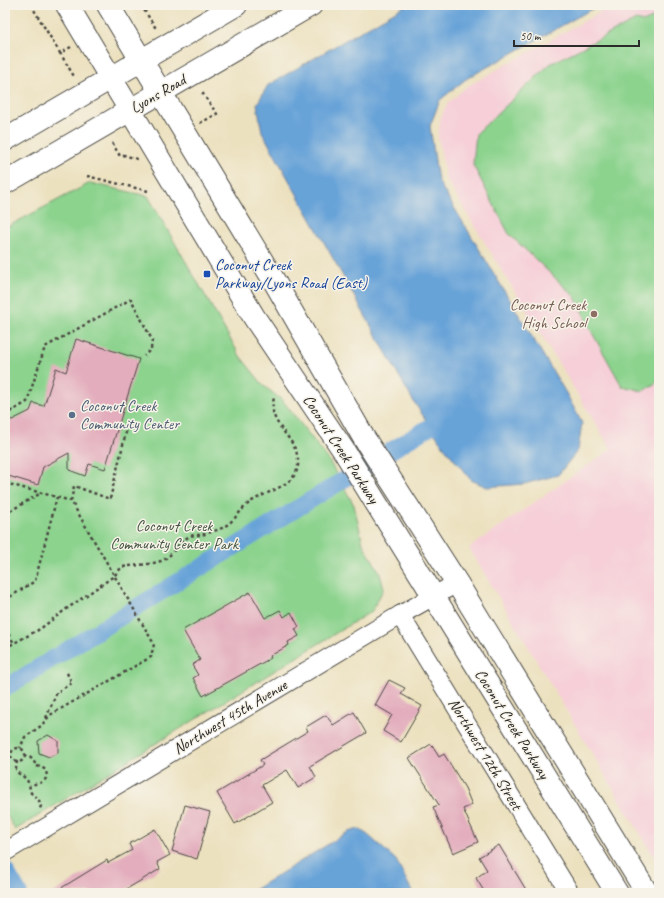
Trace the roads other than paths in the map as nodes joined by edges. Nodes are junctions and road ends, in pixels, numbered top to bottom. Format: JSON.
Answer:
{"nodes":[{"id":1,"x":67,"y":5,"type":"edge"},
{"id":2,"x":108,"y":5,"type":"edge"},
{"id":3,"x":236,"y":5,"type":"edge"},
{"id":4,"x":311,"y":5,"type":"edge"},
{"id":5,"x":141,"y":60,"type":"junction"},
{"id":6,"x":110,"y":79,"type":"junction"},
{"id":7,"x":160,"y":93,"type":"junction"},
{"id":8,"x":130,"y":111,"type":"junction"},
{"id":9,"x":5,"y":140,"type":"edge"},
{"id":10,"x":5,"y":183,"type":"edge"},
{"id":11,"x":457,"y":584,"type":"junction"},
{"id":12,"x":433,"y":597,"type":"junction"},
{"id":13,"x":400,"y":615,"type":"junction"},
{"id":14,"x":5,"y":852,"type":"edge"},
{"id":15,"x":570,"y":893,"type":"edge"},
{"id":16,"x":617,"y":893,"type":"edge"},
{"id":17,"x":647,"y":893,"type":"edge"}],
"edges":[{"from":1,"to":6,"type":"main road","name":"Coconut Creek Parkway"},
{"from":2,"to":5,"type":"main road","name":"Coconut Creek Parkway"},
{"from":3,"to":5,"type":"main road"},
{"from":4,"to":7,"type":"main road","name":"Lyons Road"},
{"from":5,"to":6,"type":"main road"},
{"from":5,"to":7,"type":"main road","name":"Coconut Creek Parkway"},
{"from":6,"to":8,"type":"main road","name":"Coconut Creek Parkway"},
{"from":6,"to":9,"type":"main road"},
{"from":7,"to":8,"type":"main road","name":"Lyons Road"},
{"from":7,"to":11,"type":"main road","name":"Coconut Creek Parkway"},
{"from":8,"to":10,"type":"main road","name":"Lyons Road"},
{"from":8,"to":12,"type":"main road","name":"Coconut Creek Parkway"},
{"from":11,"to":12,"type":"street","name":"Northwest 45th Avenue"},
{"from":11,"to":17,"type":"main road","name":"Coconut Creek Parkway"},
{"from":12,"to":13,"type":"street","name":"Northwest 45th Avenue"},
{"from":12,"to":16,"type":"main road","name":"Coconut Creek Parkway"},
{"from":13,"to":14,"type":"street","name":"Northwest 45th Avenue"},
{"from":13,"to":15,"type":"street","name":"Northwest 12th Street"}]}
